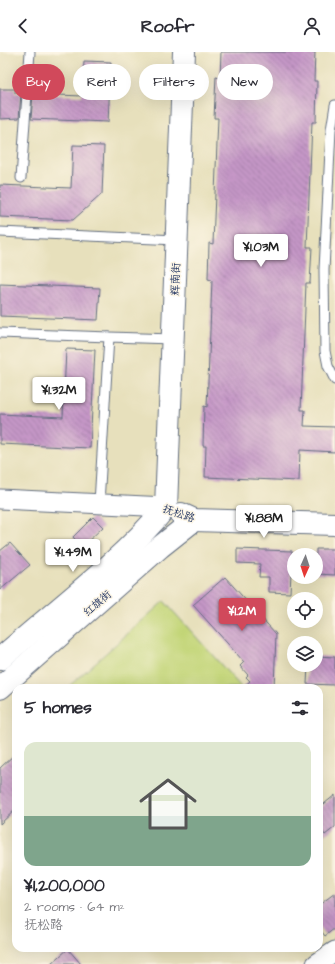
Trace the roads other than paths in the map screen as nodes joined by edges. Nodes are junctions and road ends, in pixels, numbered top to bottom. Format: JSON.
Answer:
{"nodes":[{"id":1,"x":30,"y":52,"type":"edge"},
{"id":2,"x":184,"y":52,"type":"edge"},
{"id":3,"x":335,"y":105,"type":"edge"},
{"id":4,"x":22,"y":178,"type":"dead end"},
{"id":5,"x":331,"y":206,"type":"edge"},
{"id":6,"x":0,"y":232,"type":"edge"},
{"id":7,"x":177,"y":240,"type":"junction"},
{"id":8,"x":0,"y":333,"type":"edge"},
{"id":9,"x":108,"y":337,"type":"junction"},
{"id":10,"x":173,"y":339,"type":"junction"},
{"id":11,"x":335,"y":380,"type":"edge"},
{"id":12,"x":0,"y":499,"type":"edge"},
{"id":13,"x":99,"y":503,"type":"junction"},
{"id":14,"x":166,"y":507,"type":"junction"},
{"id":15,"x":194,"y":520,"type":"junction"},
{"id":16,"x":335,"y":524,"type":"edge"},
{"id":17,"x":0,"y":658,"type":"edge"},
{"id":18,"x":0,"y":688,"type":"edge"},
{"id":19,"x":335,"y":951,"type":"edge"},
{"id":20,"x":316,"y":964,"type":"edge"}],
"edges":[{"from":1,"to":4,"type":"lane"},
{"from":2,"to":7,"type":"street","name":"辉南街"},
{"from":3,"to":5,"type":"lane"},
{"from":5,"to":11,"type":"lane"},
{"from":6,"to":7,"type":"lane"},
{"from":7,"to":10,"type":"street","name":"辉南街"},
{"from":8,"to":9,"type":"lane"},
{"from":9,"to":10,"type":"lane"},
{"from":9,"to":13,"type":"lane"},
{"from":10,"to":14,"type":"street","name":"辉南街"},
{"from":12,"to":13,"type":"street","name":"抚松路"},
{"from":13,"to":14,"type":"street","name":"抚松路"},
{"from":14,"to":15,"type":"street","name":"抚松路"},
{"from":14,"to":17,"type":"street","name":"红旗街"},
{"from":15,"to":16,"type":"street","name":"抚松路"},
{"from":15,"to":18,"type":"street","name":"红旗街"},
{"from":19,"to":20,"type":"street"}]}
